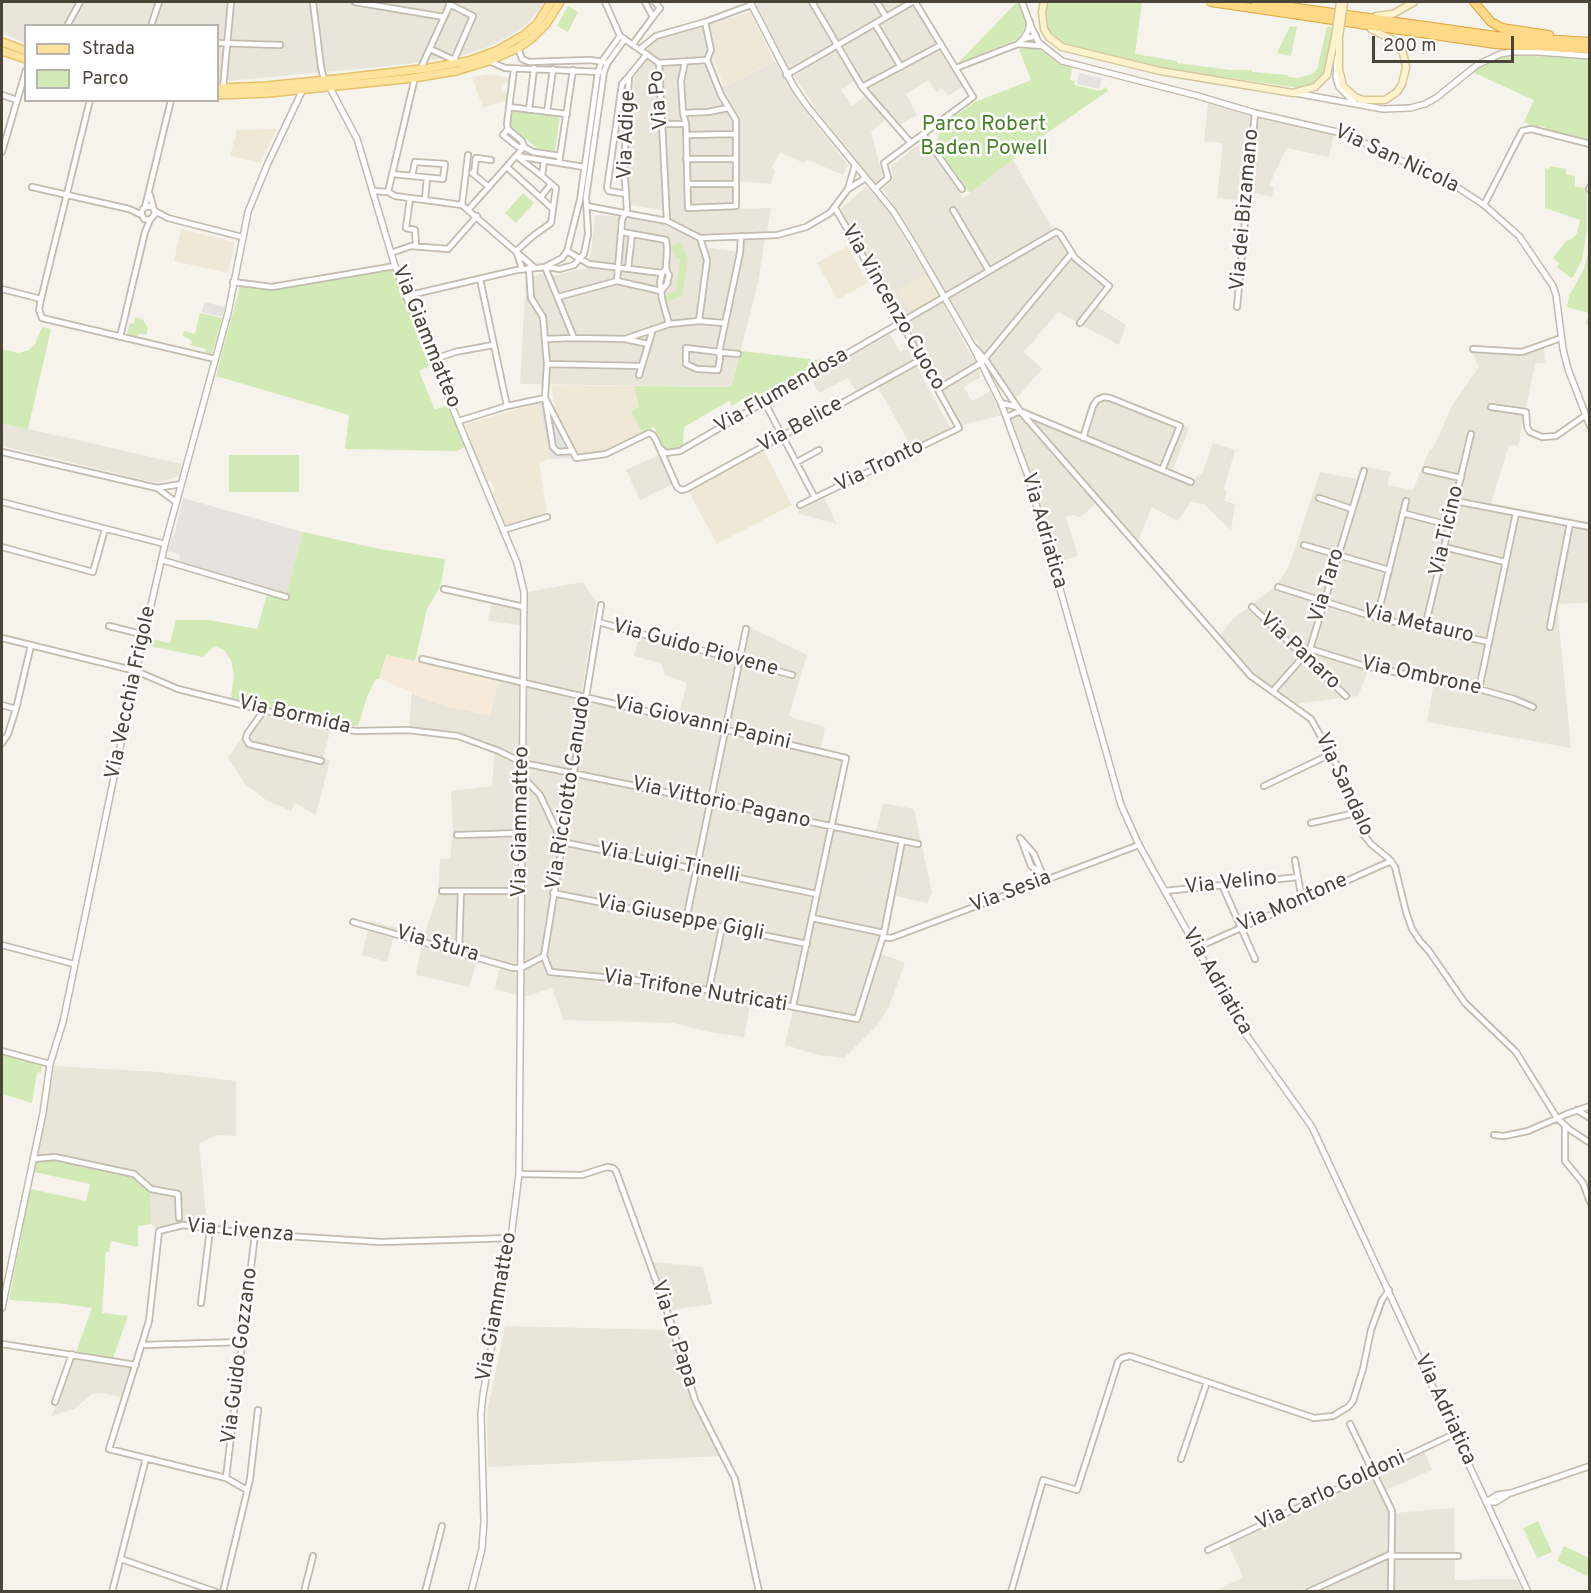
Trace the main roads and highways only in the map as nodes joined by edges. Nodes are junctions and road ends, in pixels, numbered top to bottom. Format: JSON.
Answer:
{"nodes":[{"id":1,"x":551,"y":2,"type":"edge"},
{"id":2,"x":560,"y":2,"type":"edge"},
{"id":3,"x":1044,"y":2,"type":"edge"},
{"id":4,"x":1211,"y":2,"type":"edge"},
{"id":5,"x":1256,"y":2,"type":"edge"},
{"id":6,"x":1340,"y":2,"type":"edge"},
{"id":7,"x":1344,"y":2,"type":"edge"},
{"id":8,"x":1414,"y":2,"type":"edge"},
{"id":9,"x":1474,"y":2,"type":"edge"},
{"id":10,"x":1350,"y":18,"type":"junction"},
{"id":11,"x":1337,"y":37,"type":"junction"},
{"id":12,"x":1590,"y":41,"type":"edge"},
{"id":13,"x":2,"y":42,"type":"edge"},
{"id":14,"x":1590,"y":49,"type":"edge"},
{"id":15,"x":24,"y":50,"type":"edge"},
{"id":16,"x":2,"y":51,"type":"edge"},
{"id":17,"x":24,"y":58,"type":"edge"},
{"id":18,"x":219,"y":91,"type":"edge"}],
"edges":[{"from":1,"to":18,"type":"main road"},
{"from":2,"to":18,"type":"main road"},
{"from":3,"to":11,"type":"main road"},
{"from":4,"to":10,"type":"highway"},
{"from":5,"to":10,"type":"highway"},
{"from":6,"to":11,"type":"main road","bridge":true},
{"from":7,"to":11,"type":"main road","bridge":true},
{"from":8,"to":10,"type":"main road"},
{"from":9,"to":12,"type":"highway"},
{"from":10,"to":11,"type":"main road"},
{"from":10,"to":12,"type":"highway"},
{"from":10,"to":14,"type":"highway"},
{"from":13,"to":15,"type":"main road"},
{"from":16,"to":17,"type":"main road"}]}
